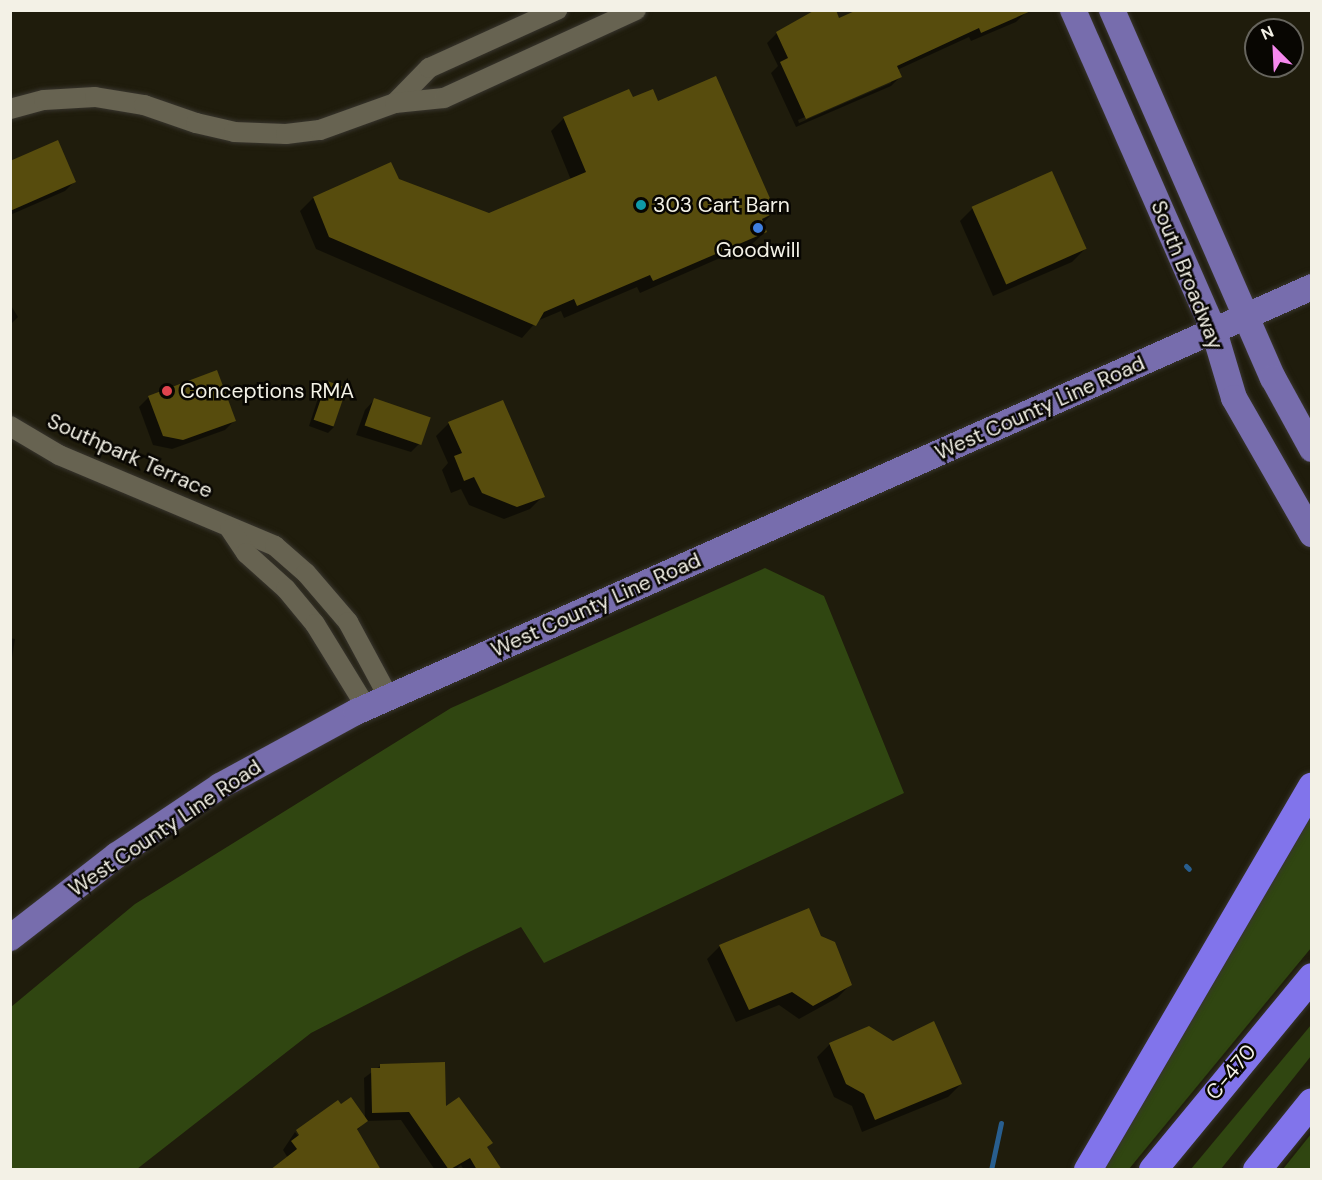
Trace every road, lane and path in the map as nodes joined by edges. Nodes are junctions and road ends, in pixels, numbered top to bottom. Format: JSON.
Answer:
{"nodes":[{"id":1,"x":557,"y":10,"type":"edge"},
{"id":2,"x":636,"y":10,"type":"edge"},
{"id":3,"x":1073,"y":10,"type":"edge"},
{"id":4,"x":1112,"y":10,"type":"edge"},
{"id":5,"x":395,"y":103,"type":"junction"},
{"id":6,"x":10,"y":109,"type":"edge"},
{"id":7,"x":1311,"y":287,"type":"edge"},
{"id":8,"x":1248,"y":316,"type":"junction"},
{"id":9,"x":1214,"y":331,"type":"junction"},
{"id":10,"x":10,"y":426,"type":"edge"},
{"id":11,"x":1311,"y":449,"type":"edge"},
{"id":12,"x":230,"y":529,"type":"junction"},
{"id":13,"x":1311,"y":534,"type":"edge"},
{"id":14,"x":377,"y":702,"type":"junction"},
{"id":15,"x":1311,"y":787,"type":"edge"},
{"id":16,"x":10,"y":938,"type":"edge"},
{"id":17,"x":1311,"y":977,"type":"edge"},
{"id":18,"x":1311,"y":1102,"type":"edge"},
{"id":19,"x":1088,"y":1170,"type":"edge"},
{"id":20,"x":1152,"y":1170,"type":"edge"},
{"id":21,"x":1257,"y":1170,"type":"edge"}],
"edges":[{"from":1,"to":5,"type":"street"},
{"from":2,"to":5,"type":"street"},
{"from":3,"to":9,"type":"main road","name":"South Broadway"},
{"from":4,"to":8,"type":"main road","name":"South Broadway"},
{"from":5,"to":6,"type":"street"},
{"from":7,"to":8,"type":"main road","name":"West County Line Road"},
{"from":8,"to":9,"type":"main road","name":"West County Line Road"},
{"from":8,"to":11,"type":"main road","name":"South Broadway"},
{"from":9,"to":13,"type":"main road","name":"South Broadway"},
{"from":9,"to":14,"type":"main road","name":"West County Line Road"},
{"from":10,"to":12,"type":"street","name":"Southpark Terrace"},
{"from":12,"to":14,"type":"street","name":"Southpark Terrace"},
{"from":12,"to":14,"type":"street","name":"Southpark Terrace"},
{"from":14,"to":16,"type":"main road","name":"West County Line Road"},
{"from":15,"to":19,"type":"highway"},
{"from":17,"to":20,"type":"highway","name":"C-470"},
{"from":18,"to":21,"type":"highway"}]}
